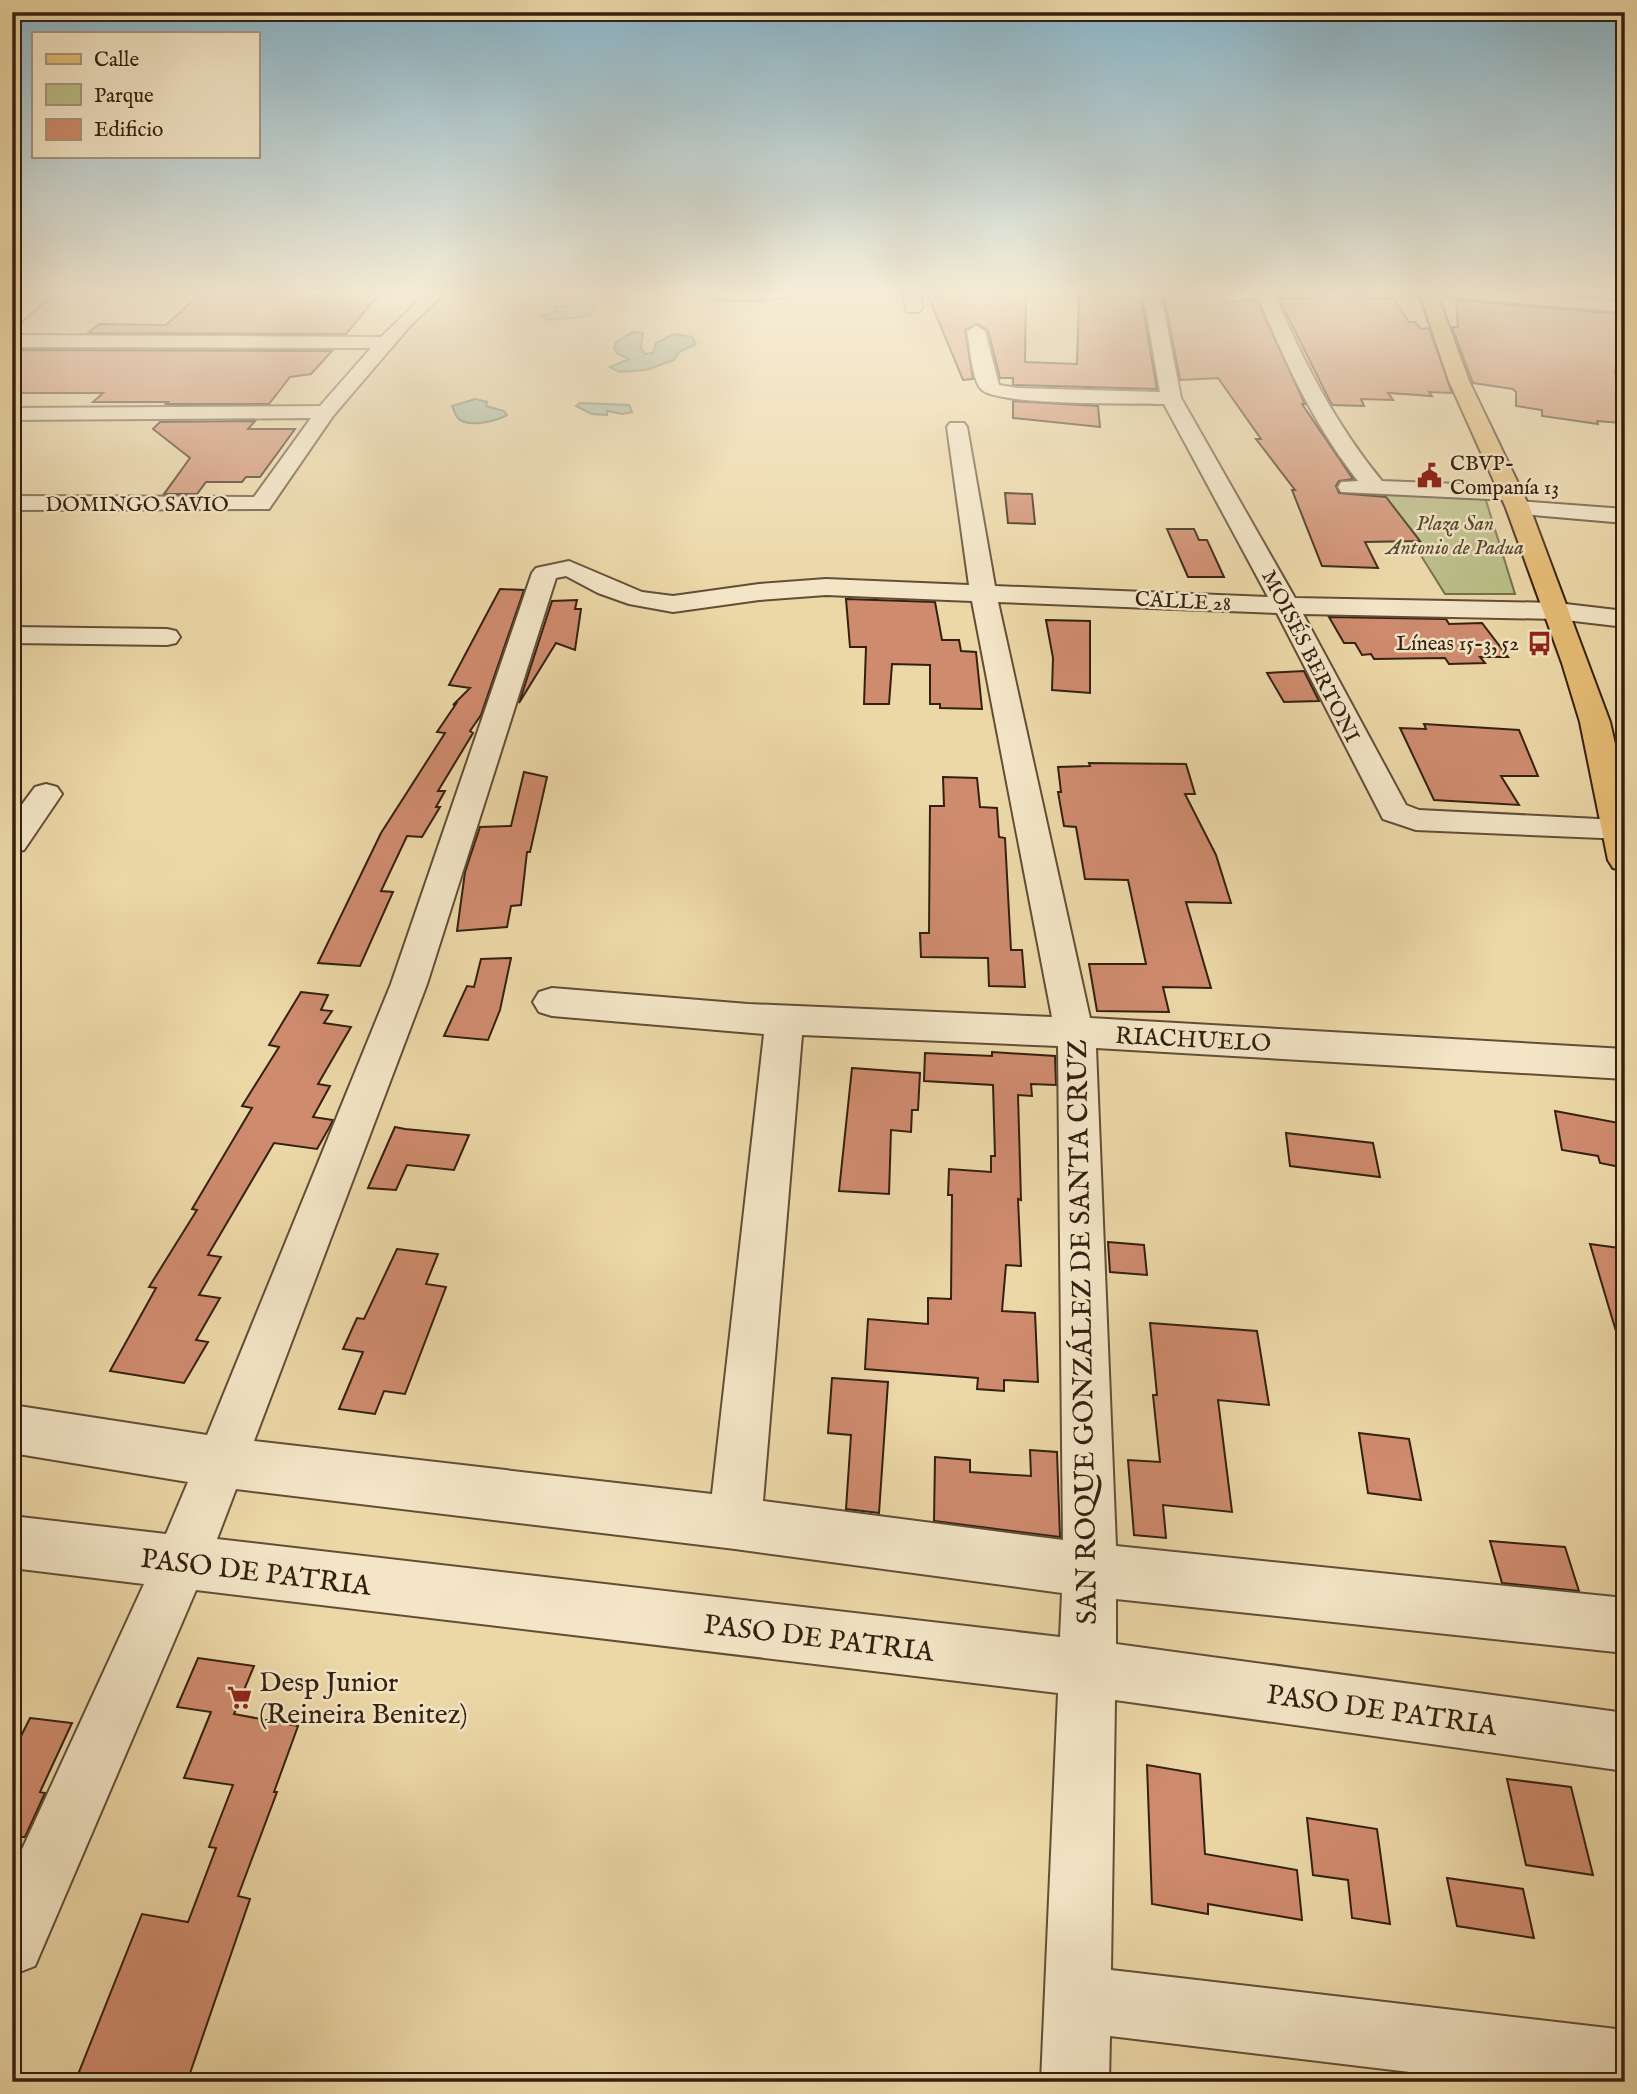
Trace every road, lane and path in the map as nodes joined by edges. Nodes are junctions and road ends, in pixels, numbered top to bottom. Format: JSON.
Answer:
{"nodes":[{"id":1,"x":347,"y":389,"type":"edge"},
{"id":2,"x":992,"y":389,"type":"edge"},
{"id":3,"x":1169,"y":389,"type":"edge"},
{"id":4,"x":1309,"y":389,"type":"edge"},
{"id":5,"x":1463,"y":389,"type":"edge"},
{"id":6,"x":1171,"y":398,"type":"junction"},
{"id":7,"x":326,"y":412,"type":"junction"},
{"id":8,"x":12,"y":414,"type":"edge"},
{"id":9,"x":957,"y":426,"type":"dead end"},
{"id":10,"x":1349,"y":487,"type":"dead end"},
{"id":11,"x":1375,"y":487,"type":"junction"},
{"id":12,"x":1514,"y":500,"type":"junction"},
{"id":13,"x":12,"y":503,"type":"edge"},
{"id":14,"x":1625,"y":516,"type":"edge"},
{"id":15,"x":983,"y":591,"type":"junction"},
{"id":16,"x":1286,"y":606,"type":"junction"},
{"id":17,"x":1558,"y":611,"type":"junction"},
{"id":18,"x":1625,"y":619,"type":"edge"},
{"id":19,"x":12,"y":635,"type":"edge"},
{"id":20,"x":167,"y":637,"type":"dead end"},
{"id":21,"x":12,"y":794,"type":"edge"},
{"id":22,"x":1618,"y":830,"type":"junction"},
{"id":23,"x":12,"y":842,"type":"edge"},
{"id":24,"x":1625,"y":860,"type":"edge"},
{"id":25,"x":552,"y":1002,"type":"dead end"},
{"id":26,"x":784,"y":1022,"type":"junction"},
{"id":27,"x":1074,"y":1032,"type":"junction"},
{"id":28,"x":1625,"y":1064,"type":"edge"},
{"id":29,"x":12,"y":1429,"type":"edge"},
{"id":30,"x":221,"y":1462,"type":"junction"},
{"id":31,"x":735,"y":1523,"type":"junction"},
{"id":32,"x":12,"y":1542,"type":"edge"},
{"id":33,"x":181,"y":1563,"type":"junction"},
{"id":34,"x":1090,"y":1570,"type":"junction"},
{"id":35,"x":1625,"y":1626,"type":"edge"},
{"id":36,"x":1087,"y":1668,"type":"junction"},
{"id":37,"x":1625,"y":1742,"type":"edge"},
{"id":38,"x":12,"y":1943,"type":"edge"},
{"id":39,"x":1078,"y":1999,"type":"junction"},
{"id":40,"x":1625,"y":2064,"type":"edge"},
{"id":41,"x":1075,"y":2082,"type":"edge"}],
"edges":[{"from":1,"to":7,"type":"street"},
{"from":2,"to":6,"type":"street"},
{"from":3,"to":6,"type":"street","name":"MOISÉS BERTONI"},
{"from":4,"to":11,"type":"street"},
{"from":5,"to":12,"type":"main road"},
{"from":6,"to":16,"type":"street","name":"MOISÉS BERTONI"},
{"from":7,"to":8,"type":"street"},
{"from":7,"to":13,"type":"street","name":"DOMINGO SAVIO"},
{"from":9,"to":15,"type":"street","name":"SAN ROQUE GONZÁLEZ DE SANTA CRUZ"},
{"from":10,"to":11,"type":"street"},
{"from":11,"to":12,"type":"street"},
{"from":12,"to":14,"type":"street"},
{"from":12,"to":17,"type":"main road"},
{"from":15,"to":16,"type":"street","name":"CALLE 28"},
{"from":15,"to":27,"type":"street","name":"SAN ROQUE GONZÁLEZ DE SANTA CRUZ"},
{"from":15,"to":30,"type":"street","name":"CALLE 28"},
{"from":16,"to":17,"type":"street","name":"CALLE 28"},
{"from":16,"to":22,"type":"street","name":"MOISÉS BERTONI"},
{"from":17,"to":18,"type":"street","name":"CALLE 28"},
{"from":17,"to":22,"type":"main road"},
{"from":19,"to":20,"type":"street"},
{"from":21,"to":23,"type":"street"},
{"from":22,"to":24,"type":"main road"},
{"from":25,"to":26,"type":"street","name":"RIACHUELO"},
{"from":26,"to":27,"type":"street","name":"RIACHUELO"},
{"from":26,"to":31,"type":"street"},
{"from":27,"to":28,"type":"street","name":"RIACHUELO"},
{"from":27,"to":34,"type":"street","name":"SAN ROQUE GONZÁLEZ DE SANTA CRUZ"},
{"from":29,"to":30,"type":"street"},
{"from":30,"to":31,"type":"street"},
{"from":30,"to":33,"type":"street"},
{"from":31,"to":34,"type":"street"},
{"from":32,"to":33,"type":"street","name":"PASO DE PATRIA"},
{"from":33,"to":36,"type":"street","name":"PASO DE PATRIA"},
{"from":33,"to":38,"type":"street"},
{"from":34,"to":35,"type":"street"},
{"from":34,"to":36,"type":"street","name":"SAN ROQUE GONZÁLEZ DE SANTA CRUZ"},
{"from":36,"to":37,"type":"street","name":"PASO DE PATRIA"},
{"from":36,"to":39,"type":"street","name":"SAN ROQUE GONZÁLEZ DE SANTA CRUZ"},
{"from":39,"to":40,"type":"street"},
{"from":39,"to":41,"type":"street","name":"SAN ROQUE GONZÁLEZ DE SANTA CRUZ"}]}
